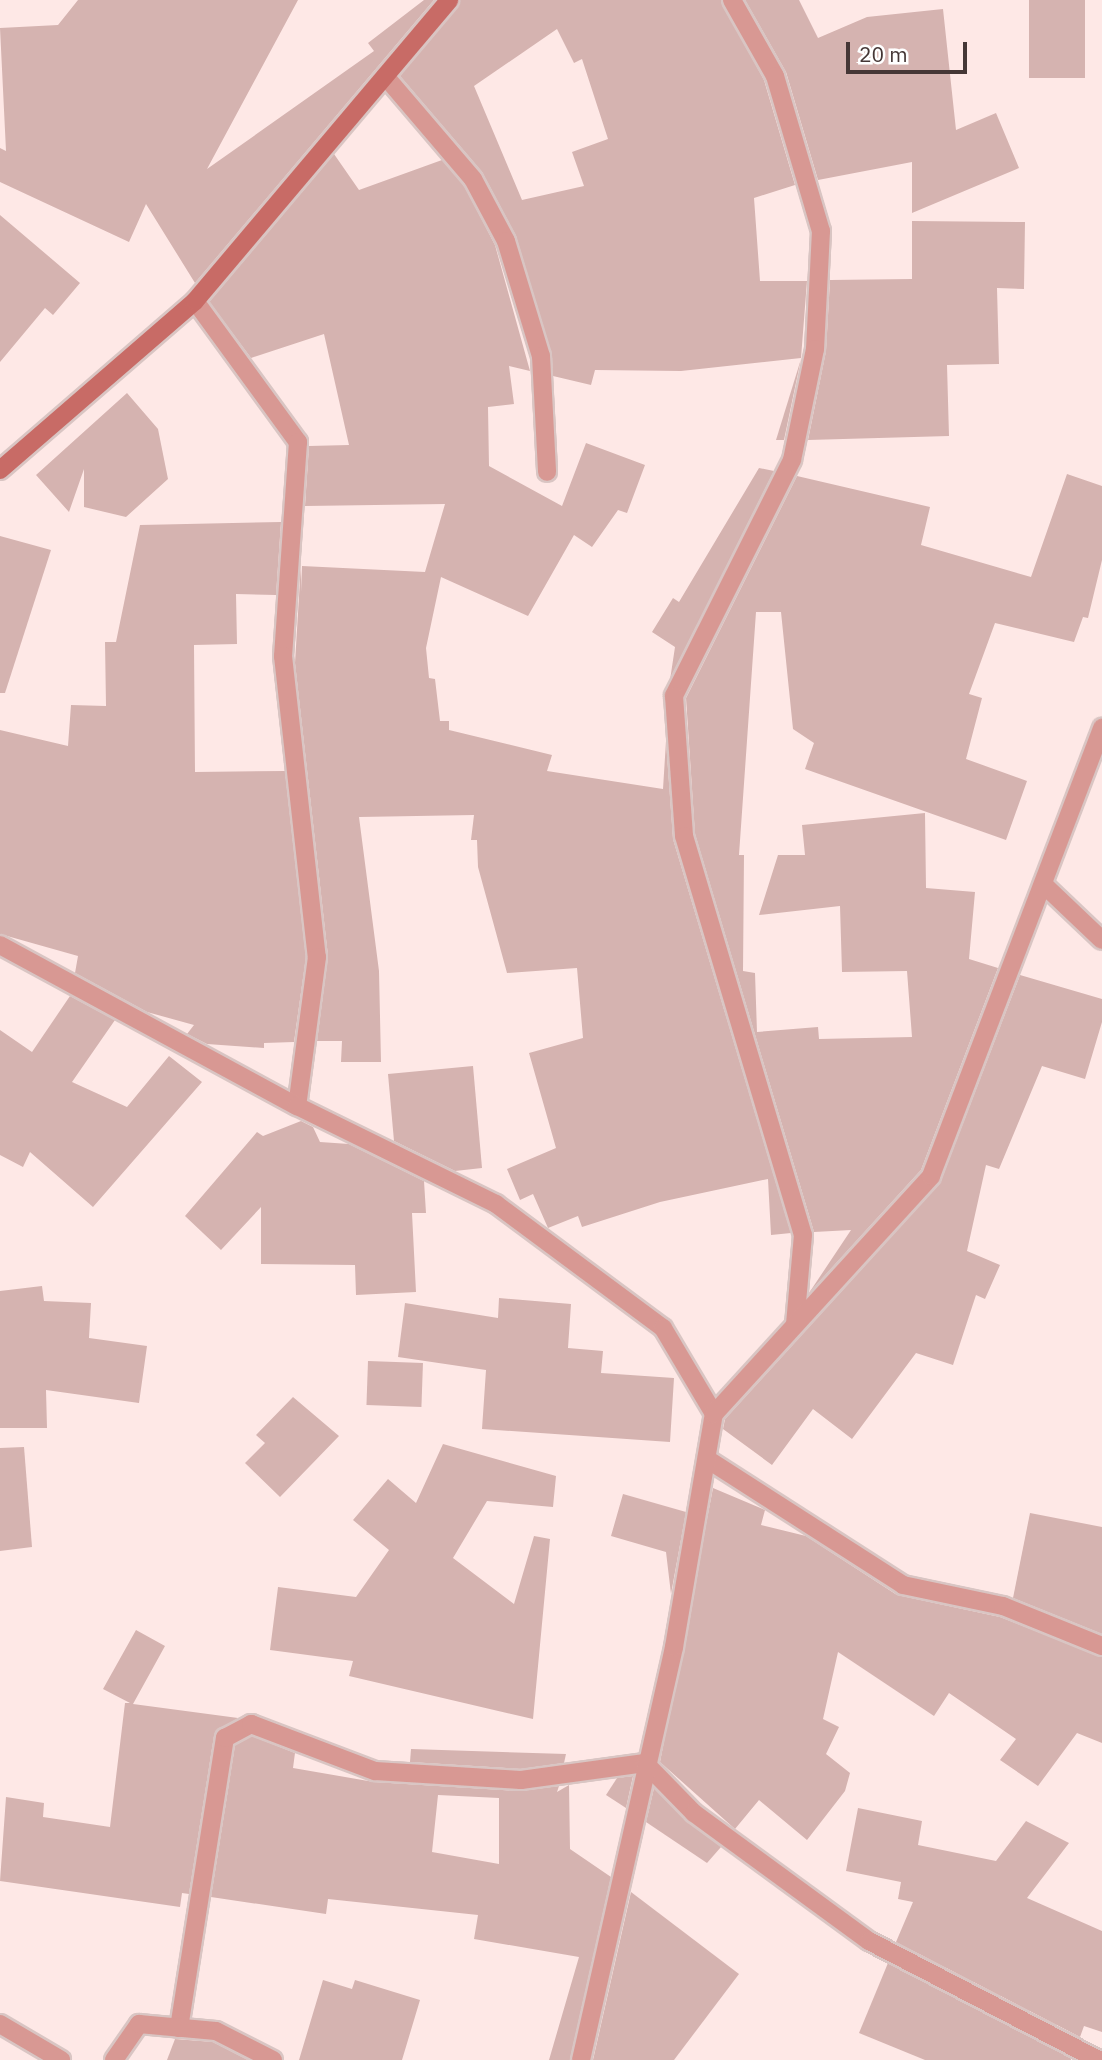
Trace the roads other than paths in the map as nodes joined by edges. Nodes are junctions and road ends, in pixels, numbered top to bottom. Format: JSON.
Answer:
{"nodes":[{"id":1,"x":449,"y":0,"type":"edge"},
{"id":2,"x":732,"y":0,"type":"edge"},
{"id":3,"x":385,"y":76,"type":"junction"},
{"id":4,"x":195,"y":301,"type":"junction"},
{"id":5,"x":0,"y":470,"type":"edge"},
{"id":6,"x":547,"y":472,"type":"dead end"},
{"id":7,"x":1102,"y":728,"type":"edge"},
{"id":8,"x":1043,"y":884,"type":"junction"},
{"id":9,"x":1102,"y":940,"type":"edge"},
{"id":10,"x":0,"y":945,"type":"edge"},
{"id":11,"x":297,"y":1106,"type":"junction"},
{"id":12,"x":795,"y":1325,"type":"junction"},
{"id":13,"x":714,"y":1414,"type":"junction"},
{"id":14,"x":707,"y":1459,"type":"junction"},
{"id":15,"x":1102,"y":1646,"type":"edge"},
{"id":16,"x":645,"y":1763,"type":"junction"},
{"id":17,"x":0,"y":2024,"type":"edge"},
{"id":18,"x":179,"y":2028,"type":"junction"},
{"id":19,"x":61,"y":2060,"type":"edge"},
{"id":20,"x":114,"y":2060,"type":"edge"},
{"id":21,"x":273,"y":2060,"type":"edge"},
{"id":22,"x":581,"y":2060,"type":"edge"},
{"id":23,"x":1098,"y":2060,"type":"edge"}],
"edges":[{"from":1,"to":3,"type":"street"},
{"from":2,"to":12,"type":"street"},
{"from":3,"to":4,"type":"street"},
{"from":3,"to":6,"type":"street"},
{"from":4,"to":5,"type":"street"},
{"from":4,"to":11,"type":"street"},
{"from":7,"to":8,"type":"street"},
{"from":8,"to":9,"type":"street"},
{"from":8,"to":12,"type":"street"},
{"from":10,"to":11,"type":"street"},
{"from":11,"to":13,"type":"street"},
{"from":12,"to":13,"type":"street"},
{"from":13,"to":14,"type":"street"},
{"from":14,"to":15,"type":"street"},
{"from":14,"to":16,"type":"street"},
{"from":16,"to":18,"type":"street"},
{"from":16,"to":22,"type":"street"},
{"from":16,"to":23,"type":"street"},
{"from":17,"to":19,"type":"street"},
{"from":18,"to":20,"type":"street"},
{"from":18,"to":21,"type":"street"}]}
